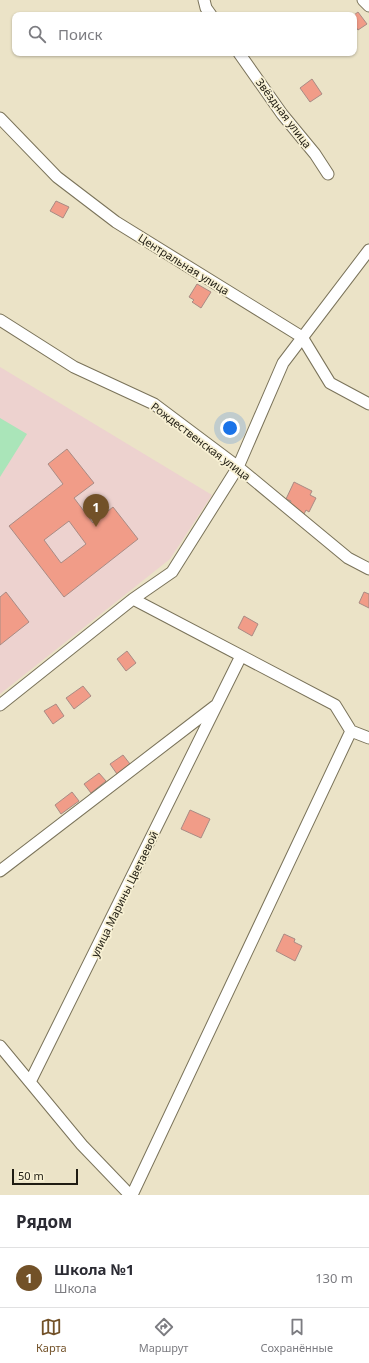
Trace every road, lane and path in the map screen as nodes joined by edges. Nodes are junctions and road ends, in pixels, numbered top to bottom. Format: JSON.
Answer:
{"nodes":[{"id":1,"x":204,"y":0,"type":"edge"},
{"id":2,"x":363,"y":0,"type":"edge"},
{"id":3,"x":369,"y":6,"type":"edge"},
{"id":4,"x":209,"y":12,"type":"edge"},
{"id":5,"x":241,"y":56,"type":"edge"},
{"id":6,"x":0,"y":118,"type":"edge"},
{"id":7,"x":328,"y":174,"type":"dead end"},
{"id":8,"x":369,"y":250,"type":"edge"},
{"id":9,"x":0,"y":320,"type":"edge"},
{"id":10,"x":302,"y":337,"type":"junction"},
{"id":11,"x":369,"y":404,"type":"edge"},
{"id":12,"x":238,"y":467,"type":"junction"},
{"id":13,"x":369,"y":569,"type":"edge"},
{"id":14,"x":133,"y":599,"type":"junction"},
{"id":15,"x":242,"y":656,"type":"junction"},
{"id":16,"x":0,"y":705,"type":"edge"},
{"id":17,"x":217,"y":705,"type":"junction"},
{"id":18,"x":351,"y":731,"type":"junction"},
{"id":19,"x":369,"y":738,"type":"edge"},
{"id":20,"x":0,"y":872,"type":"edge"},
{"id":21,"x":0,"y":1046,"type":"edge"},
{"id":22,"x":30,"y":1082,"type":"junction"},
{"id":23,"x":131,"y":1195,"type":"edge"}],
"edges":[{"from":1,"to":4,"type":"street"},
{"from":2,"to":3,"type":"street"},
{"from":5,"to":7,"type":"street","name":"Звёздная улица"},
{"from":6,"to":10,"type":"street","name":"Центральная улица"},
{"from":8,"to":10,"type":"street"},
{"from":9,"to":12,"type":"street","name":"Рождественская улица"},
{"from":10,"to":11,"type":"street","name":"Центральная улица"},
{"from":10,"to":12,"type":"street"},
{"from":12,"to":13,"type":"street","name":"Рождественская улица"},
{"from":12,"to":14,"type":"street"},
{"from":14,"to":15,"type":"street"},
{"from":14,"to":16,"type":"street"},
{"from":15,"to":17,"type":"street","name":"улица Марины Цветаевой"},
{"from":15,"to":18,"type":"street"},
{"from":17,"to":20,"type":"street","name":"улица Марины Цветаевой"},
{"from":17,"to":22,"type":"street","name":"улица Марины Цветаевой"},
{"from":18,"to":19,"type":"street"},
{"from":18,"to":23,"type":"street"},
{"from":21,"to":22,"type":"street"},
{"from":22,"to":23,"type":"street"}]}
